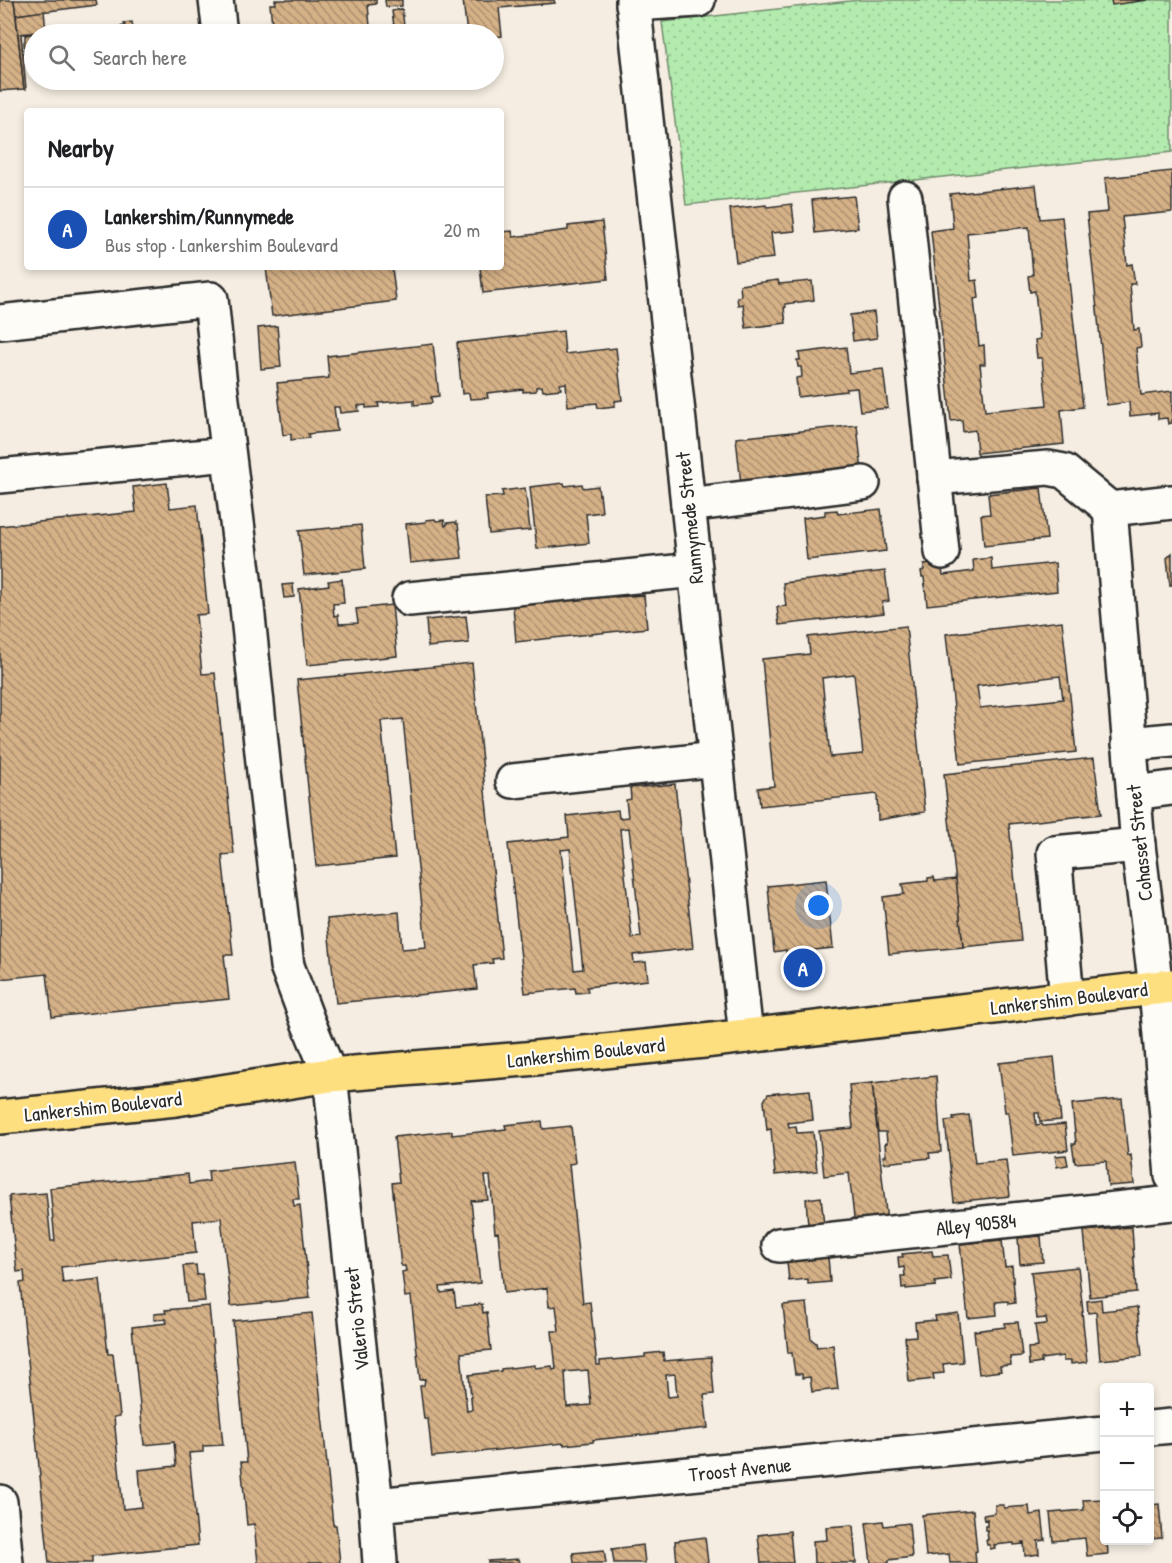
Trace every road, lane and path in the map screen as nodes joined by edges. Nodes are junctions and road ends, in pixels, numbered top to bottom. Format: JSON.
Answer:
{"nodes":[{"id":1,"x":216,"y":0,"type":"edge"},
{"id":2,"x":698,"y":0,"type":"edge"},
{"id":3,"x":633,"y":2,"type":"edge"},
{"id":4,"x":219,"y":24,"type":"edge"},
{"id":5,"x":905,"y":198,"type":"dead end"},
{"id":6,"x":0,"y":322,"type":"edge"},
{"id":7,"x":228,"y":454,"type":"junction"},
{"id":8,"x":0,"y":476,"type":"edge"},
{"id":9,"x":934,"y":478,"type":"junction"},
{"id":10,"x":862,"y":483,"type":"dead end"},
{"id":11,"x":1172,"y":502,"type":"edge"},
{"id":12,"x":688,"y":505,"type":"junction"},
{"id":13,"x":1110,"y":509,"type":"junction"},
{"id":14,"x":942,"y":552,"type":"dead end"},
{"id":15,"x":695,"y":570,"type":"junction"},
{"id":16,"x":409,"y":599,"type":"dead end"},
{"id":17,"x":1172,"y":740,"type":"edge"},
{"id":18,"x":1129,"y":744,"type":"junction"},
{"id":19,"x":716,"y":759,"type":"junction"},
{"id":20,"x":513,"y":781,"type":"dead end"},
{"id":21,"x":1172,"y":789,"type":"edge"},
{"id":22,"x":1134,"y":793,"type":"junction"},
{"id":23,"x":1138,"y":845,"type":"junction"},
{"id":24,"x":1164,"y":987,"type":"edge"},
{"id":25,"x":1067,"y":999,"type":"junction"},
{"id":26,"x":746,"y":1036,"type":"junction"},
{"id":27,"x":330,"y":1075,"type":"junction"},
{"id":28,"x":0,"y":1117,"type":"edge"},
{"id":29,"x":1172,"y":1176,"type":"edge"},
{"id":30,"x":1172,"y":1203,"type":"edge"},
{"id":31,"x":779,"y":1245,"type":"dead end"},
{"id":32,"x":1172,"y":1426,"type":"edge"},
{"id":33,"x":1154,"y":1428,"type":"edge"},
{"id":34,"x":1100,"y":1433,"type":"edge"},
{"id":35,"x":0,"y":1502,"type":"edge"},
{"id":36,"x":376,"y":1505,"type":"junction"},
{"id":37,"x":6,"y":1563,"type":"edge"},
{"id":38,"x":380,"y":1563,"type":"edge"}],
"edges":[{"from":1,"to":4,"type":"street"},
{"from":2,"to":3,"type":"street"},
{"from":3,"to":12,"type":"street","name":"Runnymede Street"},
{"from":5,"to":9,"type":"street"},
{"from":6,"to":7,"type":"street","name":"Valerio Street"},
{"from":7,"to":8,"type":"street"},
{"from":7,"to":27,"type":"street","name":"Valerio Street"},
{"from":9,"to":13,"type":"street"},
{"from":9,"to":14,"type":"street"},
{"from":10,"to":12,"type":"street"},
{"from":11,"to":13,"type":"street"},
{"from":12,"to":15,"type":"street","name":"Runnymede Street"},
{"from":13,"to":18,"type":"street","name":"Cohasset Street"},
{"from":15,"to":16,"type":"street"},
{"from":15,"to":19,"type":"street","name":"Runnymede Street"},
{"from":17,"to":18,"type":"street"},
{"from":18,"to":22,"type":"street","name":"Cohasset Street"},
{"from":19,"to":20,"type":"street"},
{"from":19,"to":26,"type":"street","name":"Runnymede Street"},
{"from":21,"to":22,"type":"street"},
{"from":22,"to":23,"type":"street","name":"Cohasset Street"},
{"from":23,"to":24,"type":"street","name":"Cohasset Street"},
{"from":23,"to":25,"type":"street"},
{"from":24,"to":25,"type":"main road","name":"Lankershim Boulevard"},
{"from":24,"to":29,"type":"street","name":"Cohasset Street"},
{"from":25,"to":26,"type":"main road","name":"Lankershim Boulevard"},
{"from":26,"to":27,"type":"main road","name":"Lankershim Boulevard"},
{"from":27,"to":28,"type":"main road","name":"Lankershim Boulevard"},
{"from":27,"to":36,"type":"street","name":"Valerio Street"},
{"from":30,"to":31,"type":"street","name":"Alley 90584"},
{"from":32,"to":33,"type":"street"},
{"from":34,"to":36,"type":"street","name":"Troost Avenue"},
{"from":35,"to":37,"type":"street"},
{"from":36,"to":38,"type":"street","name":"Valerio Street"}]}
